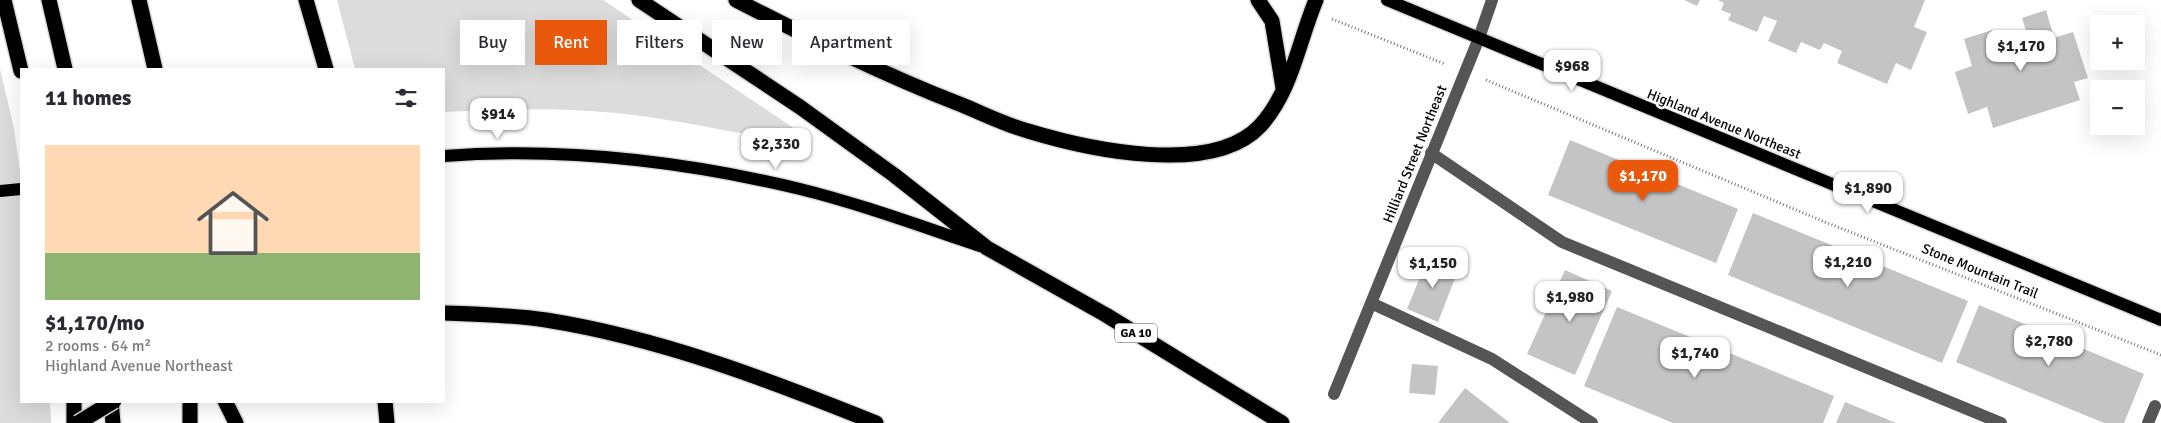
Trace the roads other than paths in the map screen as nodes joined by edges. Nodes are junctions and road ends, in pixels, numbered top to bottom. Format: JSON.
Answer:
{"nodes":[{"id":1,"x":4,"y":0,"type":"edge"},
{"id":2,"x":49,"y":0,"type":"edge"},
{"id":3,"x":139,"y":0,"type":"edge"},
{"id":4,"x":306,"y":0,"type":"edge"},
{"id":5,"x":639,"y":0,"type":"edge"},
{"id":6,"x":736,"y":0,"type":"edge"},
{"id":7,"x":1258,"y":0,"type":"edge"},
{"id":8,"x":1316,"y":0,"type":"edge"},
{"id":9,"x":1387,"y":0,"type":"edge"},
{"id":10,"x":1492,"y":0,"type":"edge"},
{"id":11,"x":1479,"y":38,"type":"junction"},
{"id":12,"x":20,"y":68,"type":"edge"},
{"id":13,"x":65,"y":68,"type":"edge"},
{"id":14,"x":155,"y":68,"type":"edge"},
{"id":15,"x":326,"y":68,"type":"edge"},
{"id":16,"x":1284,"y":92,"type":"junction"},
{"id":17,"x":1432,"y":153,"type":"junction"},
{"id":18,"x":445,"y":156,"type":"edge"},
{"id":19,"x":20,"y":190,"type":"edge"},
{"id":20,"x":0,"y":191,"type":"edge"},
{"id":21,"x":987,"y":248,"type":"junction"},
{"id":22,"x":1371,"y":303,"type":"junction"},
{"id":23,"x":445,"y":313,"type":"edge"},
{"id":24,"x":2161,"y":320,"type":"edge"},
{"id":25,"x":1334,"y":394,"type":"dead end"},
{"id":26,"x":74,"y":403,"type":"edge"},
{"id":27,"x":109,"y":403,"type":"edge"},
{"id":28,"x":112,"y":403,"type":"edge"},
{"id":29,"x":190,"y":403,"type":"edge"},
{"id":30,"x":226,"y":403,"type":"edge"},
{"id":31,"x":384,"y":403,"type":"edge"},
{"id":32,"x":2155,"y":406,"type":"dead end"},
{"id":33,"x":76,"y":423,"type":"edge"},
{"id":34,"x":113,"y":423,"type":"edge"},
{"id":35,"x":190,"y":423,"type":"edge"},
{"id":36,"x":236,"y":423,"type":"edge"},
{"id":37,"x":387,"y":423,"type":"edge"},
{"id":38,"x":876,"y":423,"type":"edge"},
{"id":39,"x":1282,"y":423,"type":"edge"},
{"id":40,"x":1592,"y":423,"type":"edge"},
{"id":41,"x":2001,"y":423,"type":"edge"},
{"id":42,"x":2148,"y":423,"type":"edge"}],
"edges":[{"from":1,"to":12,"type":"highway"},
{"from":2,"to":13,"type":"highway"},
{"from":3,"to":14,"type":"highway"},
{"from":4,"to":15,"type":"highway"},
{"from":5,"to":21,"type":"highway"},
{"from":6,"to":16,"type":"highway"},
{"from":7,"to":16,"type":"highway"},
{"from":8,"to":16,"type":"highway"},
{"from":9,"to":11,"type":"main road","name":"Highland Avenue Northeast"},
{"from":10,"to":11,"type":"street","name":"Hilliard Street Northeast"},
{"from":11,"to":17,"type":"street","name":"Hilliard Street Northeast"},
{"from":11,"to":24,"type":"main road","name":"Highland Avenue Northeast"},
{"from":17,"to":22,"type":"street","name":"Hilliard Street Northeast"},
{"from":17,"to":41,"type":"street"},
{"from":18,"to":21,"type":"main road"},
{"from":19,"to":20,"type":"main road"},
{"from":21,"to":39,"type":"highway","number":"GA 10"},
{"from":22,"to":25,"type":"street","name":"Hilliard Street Northeast"},
{"from":22,"to":40,"type":"street"},
{"from":23,"to":38,"type":"highway"},
{"from":26,"to":33,"type":"highway"},
{"from":27,"to":33,"type":"highway","bridge":true},
{"from":28,"to":34,"type":"highway"},
{"from":29,"to":35,"type":"highway"},
{"from":30,"to":36,"type":"highway"},
{"from":31,"to":37,"type":"highway"},
{"from":32,"to":42,"type":"street"}]}
